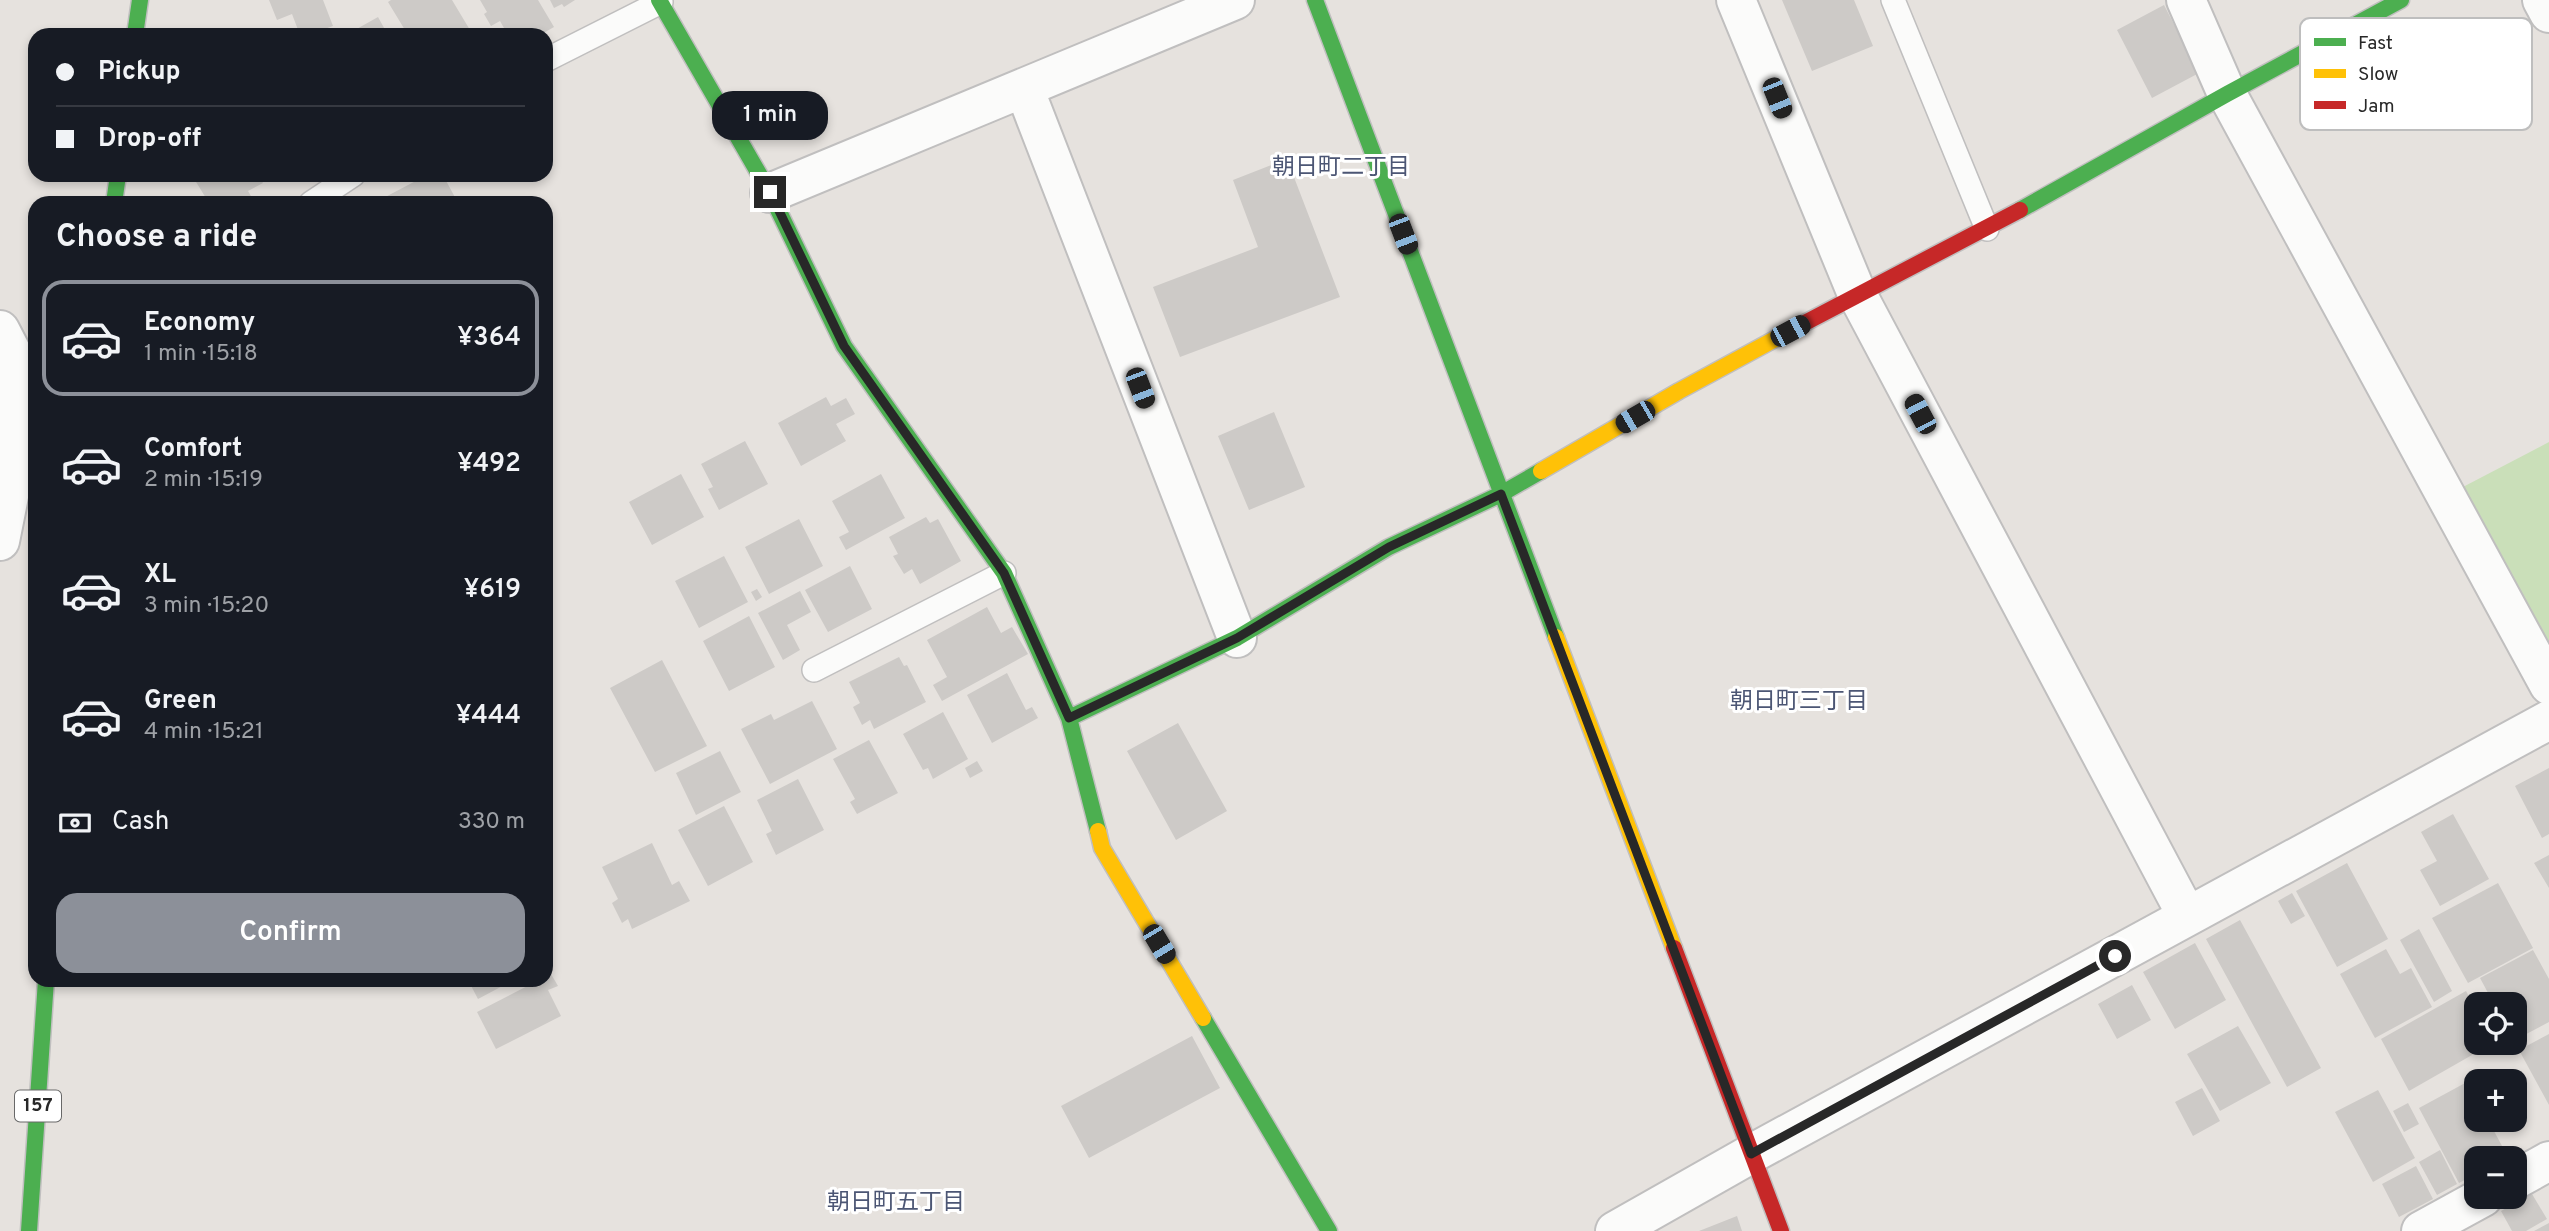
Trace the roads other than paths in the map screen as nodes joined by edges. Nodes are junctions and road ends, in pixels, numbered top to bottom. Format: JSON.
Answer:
{"nodes":[{"id":1,"x":140,"y":0,"type":"edge"},
{"id":2,"x":1235,"y":0,"type":"edge"},
{"id":3,"x":1315,"y":0,"type":"edge"},
{"id":4,"x":1737,"y":0,"type":"edge"},
{"id":5,"x":1894,"y":0,"type":"edge"},
{"id":6,"x":2186,"y":0,"type":"edge"},
{"id":7,"x":2401,"y":0,"type":"edge"},
{"id":8,"x":2542,"y":0,"type":"edge"},
{"id":9,"x":660,"y":1,"type":"edge"},
{"id":10,"x":2549,"y":13,"type":"edge"},
{"id":11,"x":2368,"y":18,"type":"edge"},
{"id":12,"x":136,"y":28,"type":"edge"},
{"id":13,"x":2300,"y":55,"type":"edge"},
{"id":14,"x":553,"y":56,"type":"edge"},
{"id":15,"x":1024,"y":88,"type":"junction"},
{"id":16,"x":2227,"y":94,"type":"junction"},
{"id":17,"x":342,"y":182,"type":"edge"},
{"id":18,"x":770,"y":192,"type":"junction"},
{"id":19,"x":322,"y":196,"type":"edge"},
{"id":20,"x":1987,"y":229,"type":"junction"},
{"id":21,"x":1857,"y":295,"type":"junction"},
{"id":22,"x":0,"y":330,"type":"edge"},
{"id":23,"x":1501,"y":494,"type":"junction"},
{"id":24,"x":0,"y":541,"type":"edge"},
{"id":25,"x":1004,"y":573,"type":"junction"},
{"id":26,"x":1237,"y":638,"type":"junction"},
{"id":27,"x":814,"y":670,"type":"dead end"},
{"id":28,"x":2549,"y":685,"type":"edge"},
{"id":29,"x":1069,"y":718,"type":"junction"},
{"id":30,"x":2549,"y":720,"type":"edge"},
{"id":31,"x":2187,"y":916,"type":"junction"},
{"id":32,"x":46,"y":987,"type":"edge"},
{"id":33,"x":1751,"y":1154,"type":"junction"},
{"id":34,"x":2549,"y":1161,"type":"edge"},
{"id":35,"x":2527,"y":1173,"type":"edge"},
{"id":36,"x":2464,"y":1207,"type":"edge"},
{"id":37,"x":29,"y":1231,"type":"edge"},
{"id":38,"x":1329,"y":1231,"type":"edge"},
{"id":39,"x":1615,"y":1231,"type":"edge"},
{"id":40,"x":1781,"y":1231,"type":"edge"},
{"id":41,"x":2421,"y":1231,"type":"edge"}],
"edges":[{"from":1,"to":12,"type":"main road"},
{"from":2,"to":15,"type":"street"},
{"from":3,"to":23,"type":"main road"},
{"from":4,"to":21,"type":"street"},
{"from":5,"to":20,"type":"lane"},
{"from":6,"to":16,"type":"street"},
{"from":7,"to":11,"type":"main road"},
{"from":8,"to":10,"type":"street"},
{"from":9,"to":14,"type":"lane"},
{"from":9,"to":18,"type":"main road"},
{"from":13,"to":16,"type":"main road"},
{"from":15,"to":18,"type":"street"},
{"from":15,"to":26,"type":"street"},
{"from":16,"to":20,"type":"main road"},
{"from":16,"to":28,"type":"street"},
{"from":17,"to":19,"type":"lane"},
{"from":18,"to":25,"type":"main road"},
{"from":20,"to":21,"type":"main road"},
{"from":21,"to":23,"type":"main road"},
{"from":21,"to":31,"type":"street"},
{"from":22,"to":24,"type":"street"},
{"from":23,"to":26,"type":"main road"},
{"from":23,"to":33,"type":"main road"},
{"from":25,"to":27,"type":"lane"},
{"from":25,"to":29,"type":"main road"},
{"from":26,"to":29,"type":"main road"},
{"from":29,"to":38,"type":"main road"},
{"from":30,"to":31,"type":"street"},
{"from":31,"to":33,"type":"street"},
{"from":32,"to":37,"type":"main road","number":"157"},
{"from":33,"to":39,"type":"street"},
{"from":33,"to":40,"type":"main road"},
{"from":34,"to":35,"type":"street"},
{"from":36,"to":41,"type":"street"}]}
